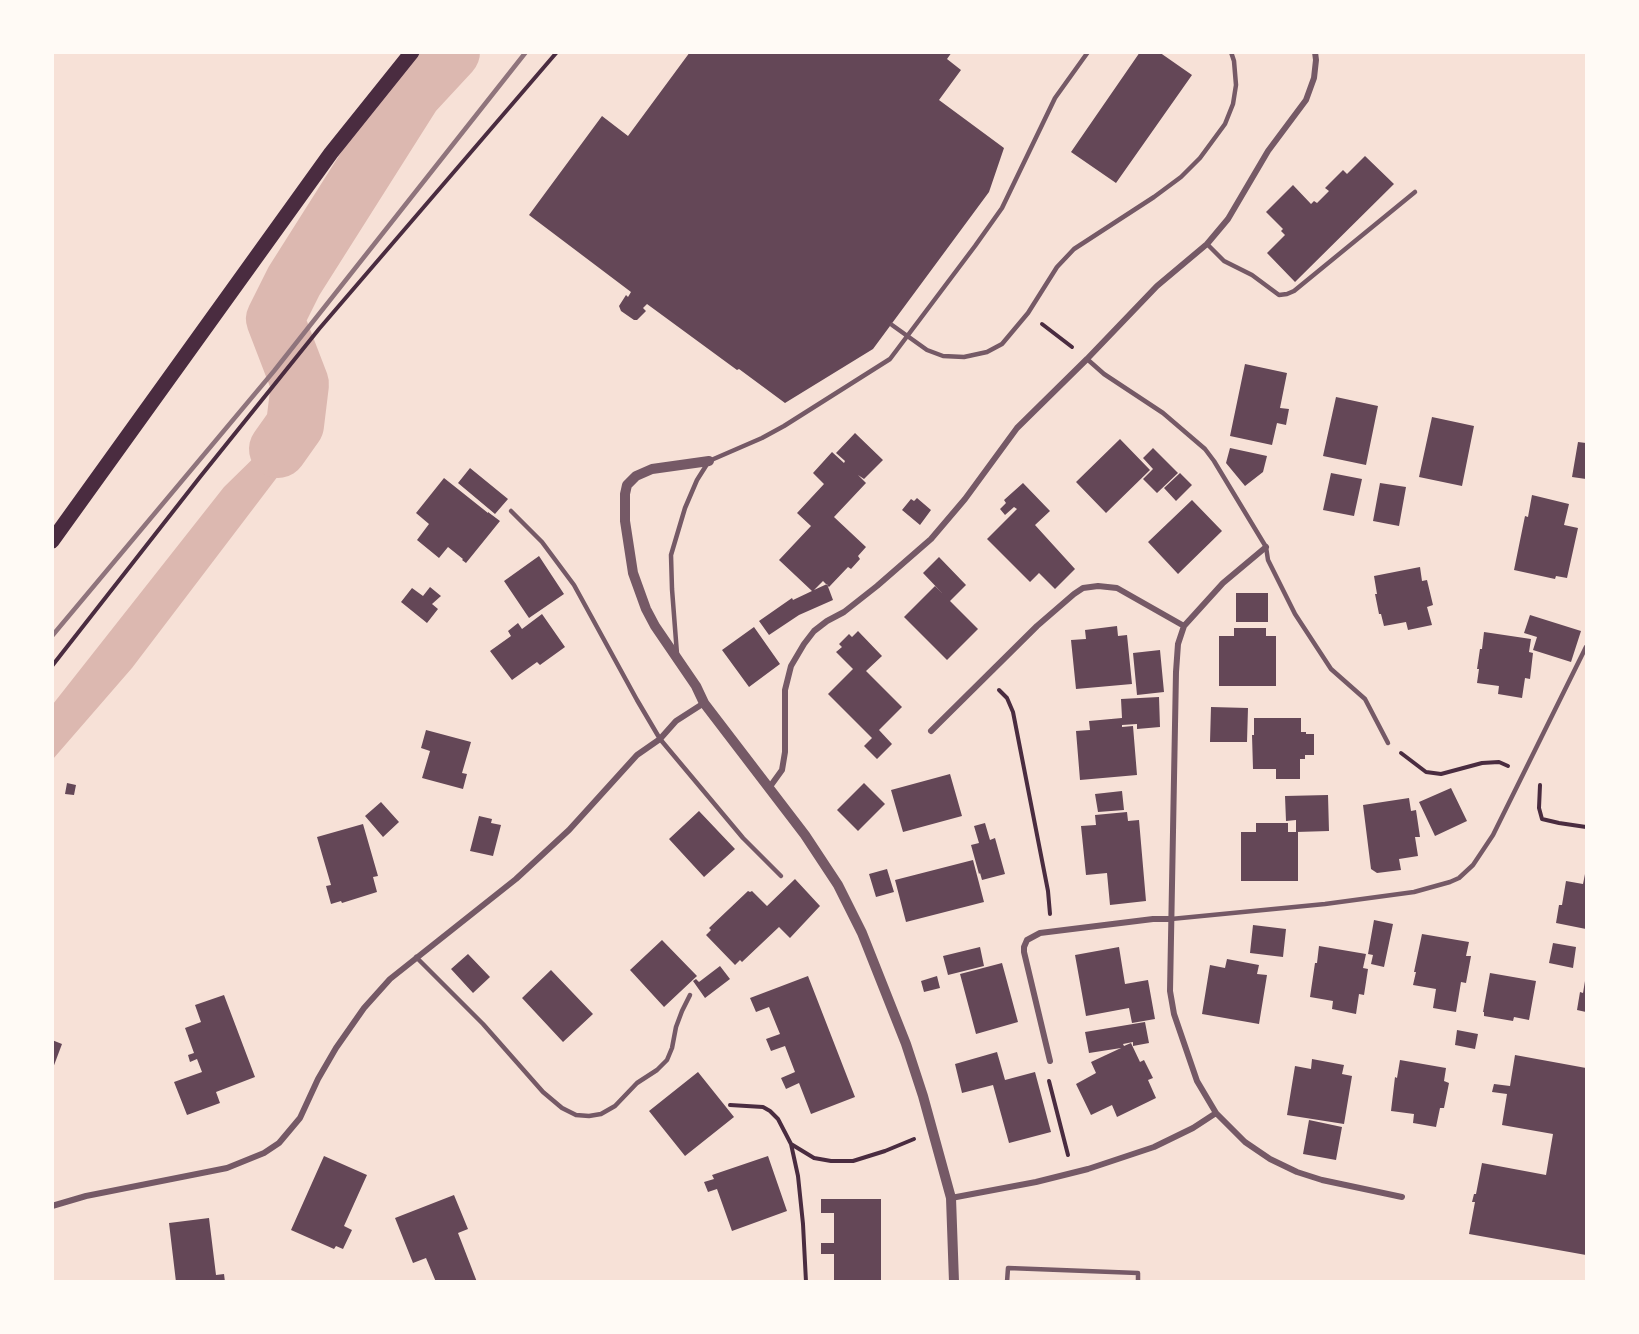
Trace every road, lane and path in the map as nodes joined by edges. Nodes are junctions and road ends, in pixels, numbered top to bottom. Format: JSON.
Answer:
{"nodes":[{"id":1,"x":412,"y":52,"type":"edge"},
{"id":2,"x":557,"y":52,"type":"edge"},
{"id":3,"x":1088,"y":52,"type":"edge"},
{"id":4,"x":1231,"y":52,"type":"edge"},
{"id":5,"x":1315,"y":52,"type":"edge"},
{"id":6,"x":1415,"y":192,"type":"dead end"},
{"id":7,"x":1207,"y":244,"type":"junction"},
{"id":8,"x":1028,"y":313,"type":"junction"},
{"id":9,"x":892,"y":325,"type":"dead end"},
{"id":10,"x":1087,"y":358,"type":"junction"},
{"id":11,"x":709,"y":461,"type":"junction"},
{"id":12,"x":511,"y":511,"type":"dead end"},
{"id":13,"x":52,"y":540,"type":"edge"},
{"id":14,"x":1266,"y":547,"type":"junction"},
{"id":15,"x":1184,"y":626,"type":"junction"},
{"id":16,"x":1587,"y":647,"type":"edge"},
{"id":17,"x":679,"y":663,"type":"junction"},
{"id":18,"x":52,"y":666,"type":"edge"},
{"id":19,"x":985,"y":677,"type":"junction"},
{"id":20,"x":704,"y":703,"type":"junction"},
{"id":21,"x":931,"y":731,"type":"dead end"},
{"id":22,"x":660,"y":739,"type":"junction"},
{"id":23,"x":1388,"y":743,"type":"joint"},
{"id":24,"x":1524,"y":774,"type":"junction"},
{"id":25,"x":769,"y":788,"type":"junction"},
{"id":26,"x":1587,"y":827,"type":"edge"},
{"id":27,"x":781,"y":876,"type":"dead end"},
{"id":28,"x":1171,"y":919,"type":"junction"},
{"id":29,"x":1053,"y":932,"type":"junction"},
{"id":30,"x":416,"y":957,"type":"junction"},
{"id":31,"x":690,"y":995,"type":"dead end"},
{"id":32,"x":1050,"y":1061,"type":"joint"},
{"id":33,"x":730,"y":1105,"type":"dead end"},
{"id":34,"x":1216,"y":1113,"type":"junction"},
{"id":35,"x":916,"y":1138,"type":"dead end"},
{"id":36,"x":791,"y":1144,"type":"junction"},
{"id":37,"x":1072,"y":1173,"type":"junction"},
{"id":38,"x":1402,"y":1197,"type":"dead end"},
{"id":39,"x":951,"y":1198,"type":"junction"},
{"id":40,"x":52,"y":1206,"type":"edge"},
{"id":41,"x":806,"y":1281,"type":"edge"},
{"id":42,"x":954,"y":1281,"type":"edge"},
{"id":43,"x":1007,"y":1281,"type":"edge"},
{"id":44,"x":1138,"y":1281,"type":"edge"}],
"edges":[{"from":1,"to":13,"type":"main road"},
{"from":2,"to":18,"type":"path"},
{"from":3,"to":11,"type":"lane"},
{"from":4,"to":8,"type":"lane"},
{"from":5,"to":7,"type":"street"},
{"from":6,"to":7,"type":"lane"},
{"from":7,"to":10,"type":"street"},
{"from":8,"to":9,"type":"lane"},
{"from":8,"to":10,"type":"path"},
{"from":10,"to":14,"type":"lane"},
{"from":10,"to":25,"type":"street"},
{"from":11,"to":17,"type":"lane"},
{"from":11,"to":17,"type":"street"},
{"from":12,"to":22,"type":"lane"},
{"from":14,"to":15,"type":"street"},
{"from":14,"to":23,"type":"lane"},
{"from":15,"to":19,"type":"street"},
{"from":15,"to":28,"type":"street"},
{"from":16,"to":24,"type":"lane"},
{"from":17,"to":20,"type":"street"},
{"from":19,"to":21,"type":"street"},
{"from":19,"to":29,"type":"path"},
{"from":20,"to":22,"type":"street"},
{"from":20,"to":25,"type":"street"},
{"from":22,"to":27,"type":"lane"},
{"from":22,"to":30,"type":"street"},
{"from":23,"to":24,"type":"path"},
{"from":24,"to":26,"type":"path"},
{"from":24,"to":28,"type":"lane"},
{"from":25,"to":39,"type":"street"},
{"from":28,"to":29,"type":"street"},
{"from":28,"to":34,"type":"street"},
{"from":29,"to":32,"type":"street"},
{"from":30,"to":31,"type":"lane"},
{"from":30,"to":40,"type":"street"},
{"from":32,"to":37,"type":"path"},
{"from":33,"to":36,"type":"path"},
{"from":34,"to":37,"type":"street"},
{"from":34,"to":38,"type":"street"},
{"from":35,"to":36,"type":"path"},
{"from":36,"to":41,"type":"path"},
{"from":37,"to":39,"type":"street"},
{"from":39,"to":42,"type":"street"},
{"from":43,"to":44,"type":"lane"}]}
